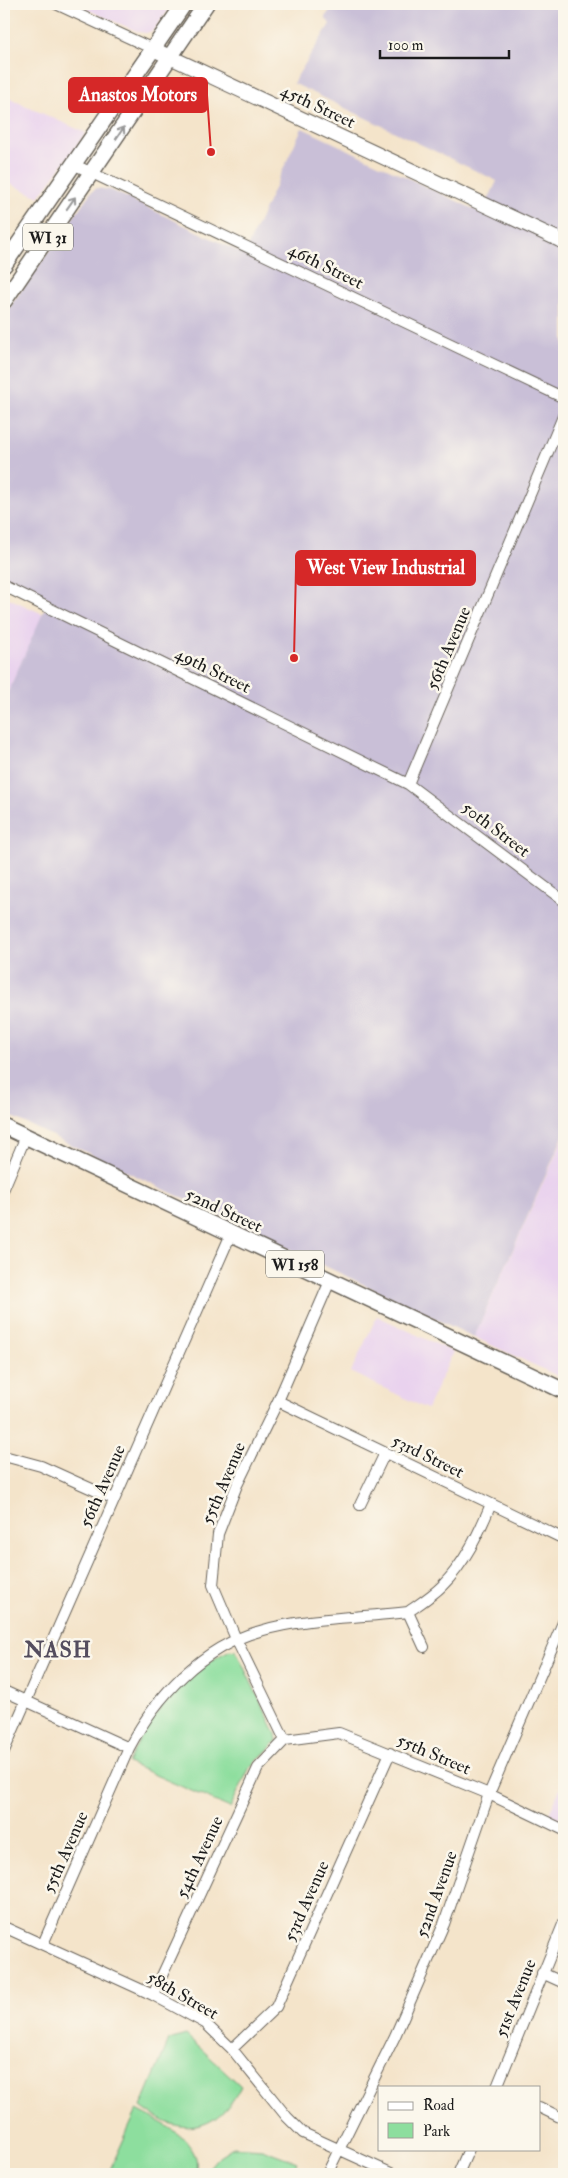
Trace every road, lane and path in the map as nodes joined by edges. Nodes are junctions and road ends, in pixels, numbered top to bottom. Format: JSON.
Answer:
{"nodes":[{"id":1,"x":56,"y":4,"type":"edge"},
{"id":2,"x":184,"y":4,"type":"edge"},
{"id":3,"x":206,"y":4,"type":"edge"},
{"id":4,"x":153,"y":49,"type":"junction"},
{"id":5,"x":170,"y":57,"type":"junction"},
{"id":6,"x":73,"y":164,"type":"junction"},
{"id":7,"x":92,"y":173,"type":"junction"},
{"id":8,"x":564,"y":242,"type":"edge"},
{"id":9,"x":4,"y":265,"type":"edge"},
{"id":10,"x":4,"y":301,"type":"edge"},
{"id":11,"x":564,"y":398,"type":"edge"},
{"id":12,"x":564,"y":414,"type":"edge"},
{"id":13,"x":4,"y":586,"type":"edge"},
{"id":14,"x":408,"y":784,"type":"junction"},
{"id":15,"x":564,"y":901,"type":"edge"},
{"id":16,"x":4,"y":1126,"type":"edge"},
{"id":17,"x":26,"y":1136,"type":"junction"},
{"id":18,"x":4,"y":1188,"type":"edge"},
{"id":19,"x":231,"y":1234,"type":"junction"},
{"id":20,"x":330,"y":1281,"type":"junction"},
{"id":21,"x":564,"y":1391,"type":"edge"},
{"id":22,"x":278,"y":1400,"type":"junction"},
{"id":23,"x":384,"y":1453,"type":"junction"},
{"id":24,"x":4,"y":1456,"type":"edge"},
{"id":25,"x":114,"y":1499,"type":"junction"},
{"id":26,"x":360,"y":1504,"type":"dead end"},
{"id":27,"x":491,"y":1504,"type":"junction"},
{"id":28,"x":564,"y":1539,"type":"edge"},
{"id":29,"x":408,"y":1612,"type":"junction"},
{"id":30,"x":564,"y":1620,"type":"edge"},
{"id":31,"x":236,"y":1639,"type":"junction"},
{"id":32,"x":424,"y":1647,"type":"dead end"},
{"id":33,"x":4,"y":1691,"type":"edge"},
{"id":34,"x":24,"y":1702,"type":"junction"},
{"id":35,"x":285,"y":1740,"type":"junction"},
{"id":36,"x":129,"y":1748,"type":"junction"},
{"id":37,"x":4,"y":1751,"type":"edge"},
{"id":38,"x":390,"y":1753,"type":"junction"},
{"id":39,"x":489,"y":1794,"type":"junction"},
{"id":40,"x":564,"y":1830,"type":"edge"},
{"id":41,"x":564,"y":1922,"type":"edge"},
{"id":42,"x":4,"y":1927,"type":"edge"},
{"id":43,"x":43,"y":1944,"type":"junction"},
{"id":44,"x":542,"y":1973,"type":"junction"},
{"id":45,"x":564,"y":1983,"type":"edge"},
{"id":46,"x":153,"y":1995,"type":"junction"},
{"id":47,"x":232,"y":2049,"type":"junction"},
{"id":48,"x":496,"y":2086,"type":"edge"},
{"id":49,"x":540,"y":2107,"type":"edge"},
{"id":50,"x":564,"y":2119,"type":"edge"},
{"id":51,"x":338,"y":2150,"type":"junction"},
{"id":52,"x":469,"y":2150,"type":"edge"},
{"id":53,"x":327,"y":2174,"type":"edge"},
{"id":54,"x":394,"y":2174,"type":"edge"},
{"id":55,"x":458,"y":2174,"type":"edge"}],
"edges":[{"from":1,"to":4,"type":"street","name":"45th Street"},
{"from":2,"to":4,"type":"main road","number":"WI 31"},
{"from":3,"to":5,"type":"main road","number":"WI 31"},
{"from":4,"to":5,"type":"street","name":"45th Street"},
{"from":4,"to":6,"type":"main road","number":"WI 31"},
{"from":7,"to":5,"type":"main road","number":"WI 31","one_way":true},
{"from":5,"to":8,"type":"street","name":"45th Street"},
{"from":6,"to":7,"type":"street","name":"46th Street"},
{"from":6,"to":9,"type":"main road","number":"WI 31"},
{"from":10,"to":7,"type":"main road","number":"WI 31","one_way":true},
{"from":7,"to":11,"type":"street","name":"46th Street"},
{"from":12,"to":14,"type":"street","name":"56th Avenue"},
{"from":13,"to":14,"type":"street","name":"49th Street"},
{"from":14,"to":15,"type":"street","name":"50th Street"},
{"from":16,"to":17,"type":"main road","name":"52nd Street","number":"WI 158"},
{"from":17,"to":18,"type":"street"},
{"from":17,"to":19,"type":"main road","name":"52nd Street","number":"WI 158"},
{"from":19,"to":20,"type":"main road","name":"52nd Street","number":"WI 158"},
{"from":19,"to":25,"type":"street","name":"56th Avenue"},
{"from":20,"to":21,"type":"main road","name":"52nd Street","number":"WI 158"},
{"from":20,"to":22,"type":"street","name":"55th Avenue"},
{"from":22,"to":23,"type":"street","name":"53rd Street"},
{"from":22,"to":31,"type":"street","name":"55th Avenue"},
{"from":23,"to":26,"type":"street"},
{"from":23,"to":27,"type":"street","name":"53rd Street"},
{"from":24,"to":25,"type":"street"},
{"from":25,"to":34,"type":"street","name":"56th Avenue"},
{"from":27,"to":28,"type":"street","name":"53rd Street"},
{"from":27,"to":29,"type":"street"},
{"from":29,"to":31,"type":"street"},
{"from":29,"to":32,"type":"street"},
{"from":30,"to":39,"type":"street","name":"52nd Avenue"},
{"from":31,"to":35,"type":"street"},
{"from":31,"to":36,"type":"street","name":"55th Avenue"},
{"from":33,"to":34,"type":"street"},
{"from":34,"to":36,"type":"street"},
{"from":34,"to":37,"type":"street","name":"56th Avenue"},
{"from":35,"to":38,"type":"street","name":"55th Street"},
{"from":35,"to":46,"type":"street","name":"54th Avenue"},
{"from":36,"to":43,"type":"street","name":"55th Avenue"},
{"from":38,"to":39,"type":"street","name":"55th Street"},
{"from":38,"to":47,"type":"street","name":"53rd Avenue"},
{"from":39,"to":40,"type":"street","name":"55th Street"},
{"from":39,"to":51,"type":"street","name":"52nd Avenue"},
{"from":41,"to":44,"type":"street","name":"51st Avenue"},
{"from":42,"to":43,"type":"street","name":"58th Street"},
{"from":43,"to":46,"type":"street","name":"58th Street"},
{"from":44,"to":45,"type":"street"},
{"from":44,"to":48,"type":"street","name":"51st Avenue"},
{"from":46,"to":47,"type":"street","name":"58th Street"},
{"from":47,"to":51,"type":"street","name":"58th Street"},
{"from":49,"to":50,"type":"street"},
{"from":51,"to":53,"type":"street","name":"52nd Avenue"},
{"from":51,"to":54,"type":"street","name":"58th Street"},
{"from":52,"to":55,"type":"street"}]}
